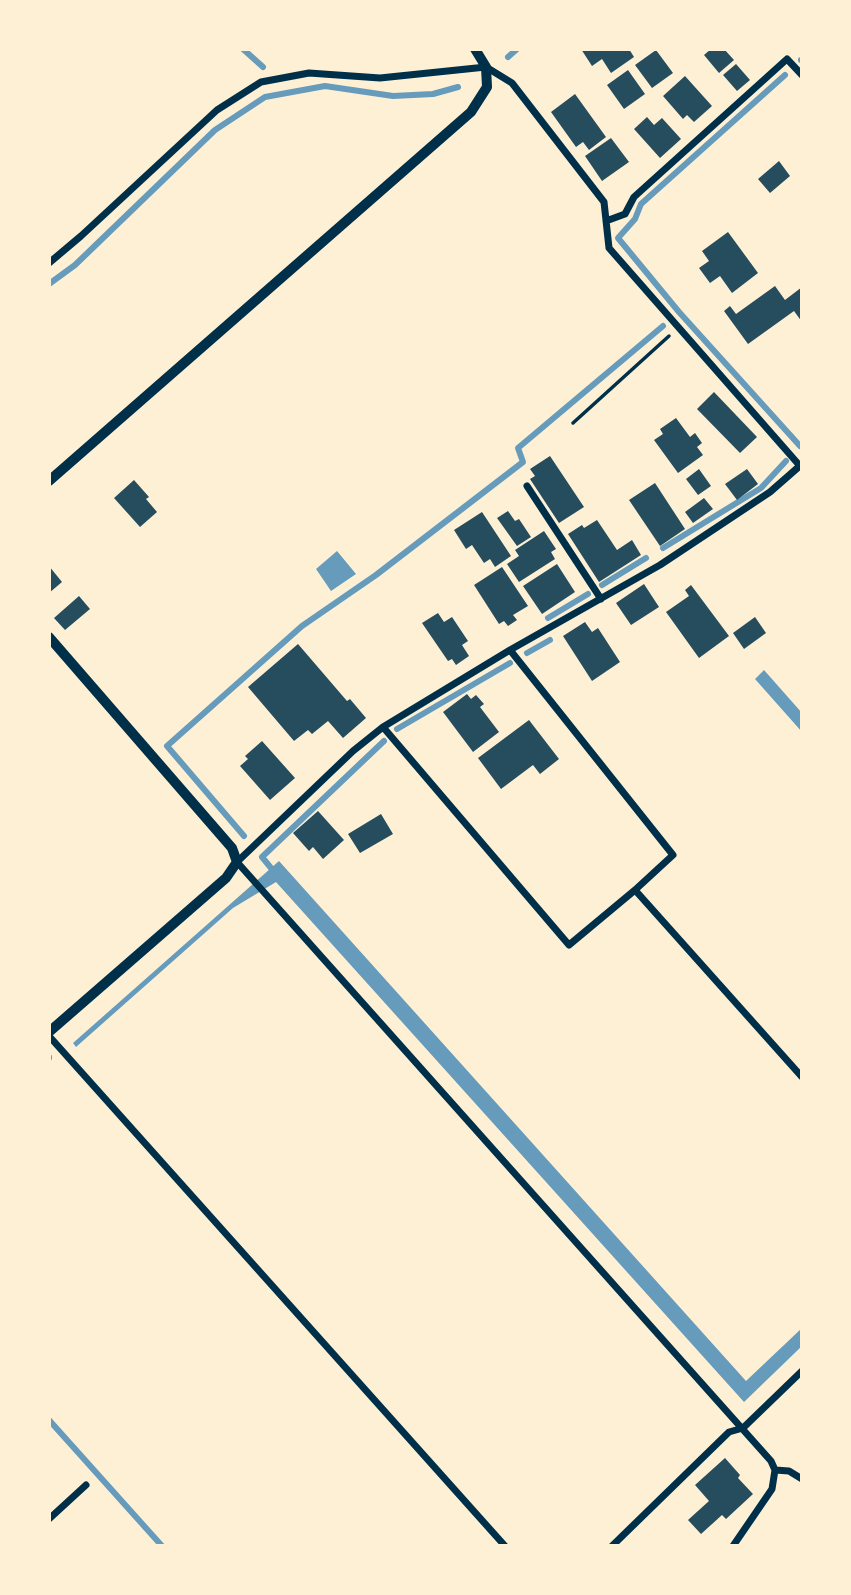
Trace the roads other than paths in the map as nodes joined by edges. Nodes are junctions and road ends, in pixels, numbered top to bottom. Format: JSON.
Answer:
{"nodes":[{"id":1,"x":475,"y":49,"type":"edge"},
{"id":2,"x":486,"y":68,"type":"junction"},
{"id":3,"x":802,"y":75,"type":"edge"},
{"id":4,"x":606,"y":221,"type":"junction"},
{"id":5,"x":49,"y":263,"type":"edge"},
{"id":6,"x":801,"y":465,"type":"edge"},
{"id":7,"x":49,"y":481,"type":"edge"},
{"id":8,"x":527,"y":486,"type":"dead end"},
{"id":9,"x":601,"y":599,"type":"junction"},
{"id":10,"x":49,"y":638,"type":"edge"},
{"id":11,"x":510,"y":650,"type":"junction"},
{"id":12,"x":383,"y":727,"type":"junction"},
{"id":13,"x":237,"y":862,"type":"junction"},
{"id":14,"x":635,"y":890,"type":"junction"},
{"id":15,"x":49,"y":1034,"type":"edge"},
{"id":16,"x":802,"y":1077,"type":"edge"},
{"id":17,"x":802,"y":1371,"type":"edge"},
{"id":18,"x":743,"y":1428,"type":"junction"},
{"id":19,"x":775,"y":1470,"type":"junction"},
{"id":20,"x":802,"y":1479,"type":"edge"},
{"id":21,"x":86,"y":1485,"type":"dead end"},
{"id":22,"x":49,"y":1519,"type":"edge"},
{"id":23,"x":505,"y":1546,"type":"edge"},
{"id":24,"x":612,"y":1546,"type":"edge"},
{"id":25,"x":733,"y":1546,"type":"edge"}],
"edges":[{"from":1,"to":2,"type":"street"},
{"from":2,"to":4,"type":"street"},
{"from":2,"to":5,"type":"street"},
{"from":2,"to":7,"type":"street"},
{"from":3,"to":4,"type":"street"},
{"from":4,"to":6,"type":"street"},
{"from":6,"to":9,"type":"street"},
{"from":8,"to":9,"type":"street"},
{"from":9,"to":11,"type":"street"},
{"from":10,"to":13,"type":"street"},
{"from":11,"to":12,"type":"street"},
{"from":11,"to":14,"type":"street"},
{"from":12,"to":13,"type":"street"},
{"from":12,"to":14,"type":"street"},
{"from":13,"to":15,"type":"street"},
{"from":13,"to":18,"type":"street"},
{"from":14,"to":16,"type":"street"},
{"from":15,"to":23,"type":"street"},
{"from":17,"to":18,"type":"street"},
{"from":18,"to":19,"type":"street"},
{"from":18,"to":24,"type":"street"},
{"from":19,"to":20,"type":"street"},
{"from":19,"to":25,"type":"street"},
{"from":21,"to":22,"type":"street"}]}
